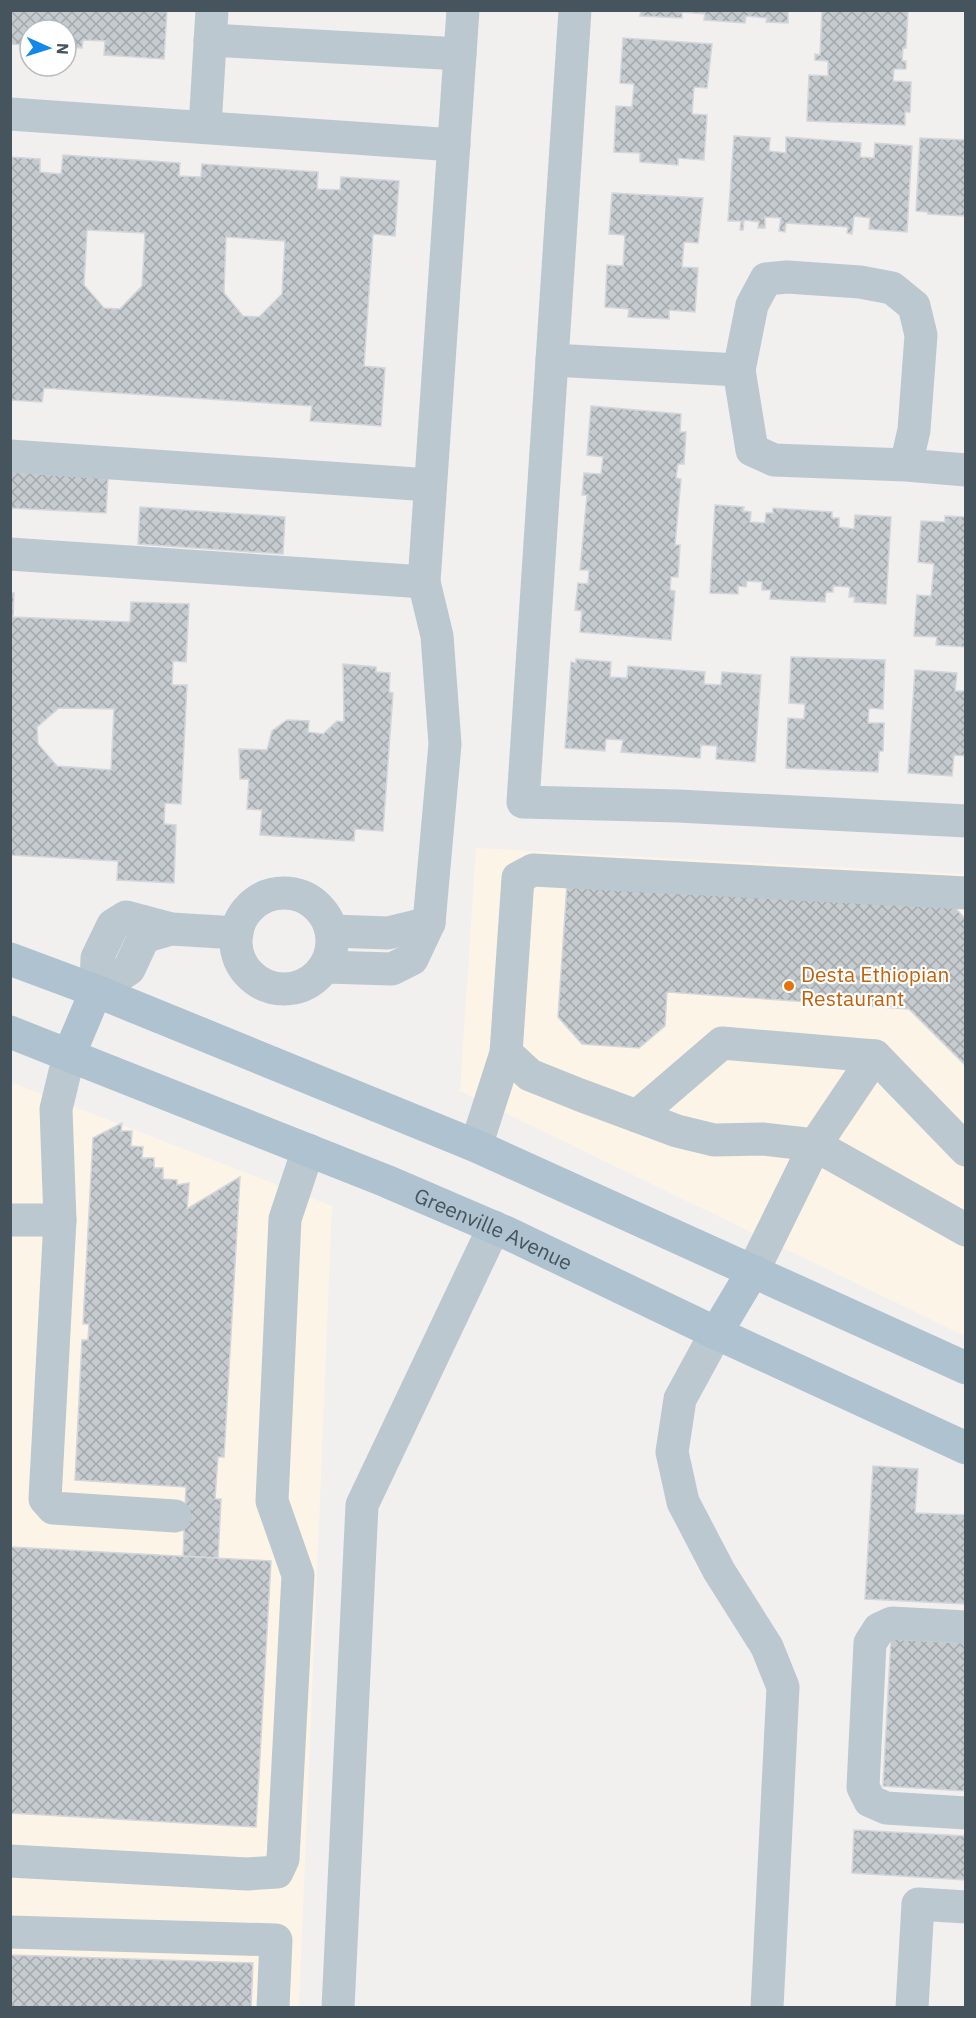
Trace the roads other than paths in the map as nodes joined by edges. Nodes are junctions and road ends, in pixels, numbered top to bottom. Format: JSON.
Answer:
{"nodes":[{"id":1,"x":463,"y":10,"type":"edge"},
{"id":2,"x":575,"y":10,"type":"edge"},
{"id":3,"x":211,"y":25,"type":"edge"},
{"id":4,"x":460,"y":54,"type":"junction"},
{"id":5,"x":10,"y":114,"type":"edge"},
{"id":6,"x":205,"y":127,"type":"junction"},
{"id":7,"x":454,"y":145,"type":"junction"},
{"id":8,"x":552,"y":360,"type":"junction"},
{"id":9,"x":739,"y":370,"type":"junction"},
{"id":10,"x":10,"y":456,"type":"edge"},
{"id":11,"x":906,"y":465,"type":"junction"},
{"id":12,"x":966,"y":470,"type":"edge"},
{"id":13,"x":430,"y":485,"type":"junction"},
{"id":14,"x":10,"y":554,"type":"edge"},
{"id":15,"x":424,"y":582,"type":"junction"},
{"id":16,"x":966,"y":821,"type":"edge"},
{"id":17,"x":966,"y":893,"type":"edge"},
{"id":18,"x":429,"y":923,"type":"junction"},
{"id":19,"x":332,"y":931,"type":"junction"},
{"id":20,"x":237,"y":933,"type":"junction"},
{"id":21,"x":10,"y":958,"type":"edge"},
{"id":22,"x":325,"y":967,"type":"junction"},
{"id":23,"x":96,"y":991,"type":"junction"},
{"id":24,"x":10,"y":1032,"type":"edge"},
{"id":25,"x":506,"y":1053,"type":"junction"},
{"id":26,"x":69,"y":1055,"type":"junction"},
{"id":27,"x":875,"y":1056,"type":"junction"},
{"id":28,"x":637,"y":1116,"type":"junction"},
{"id":29,"x":815,"y":1145,"type":"junction"},
{"id":30,"x":477,"y":1146,"type":"junction"},
{"id":31,"x":308,"y":1150,"type":"junction"},
{"id":32,"x":966,"y":1150,"type":"edge"},
{"id":33,"x":10,"y":1220,"type":"edge"},
{"id":34,"x":60,"y":1220,"type":"junction"},
{"id":35,"x":494,"y":1227,"type":"junction"},
{"id":36,"x":966,"y":1230,"type":"edge"},
{"id":37,"x":753,"y":1271,"type":"junction"},
{"id":38,"x":716,"y":1334,"type":"junction"},
{"id":39,"x":966,"y":1368,"type":"edge"},
{"id":40,"x":966,"y":1448,"type":"edge"},
{"id":41,"x":175,"y":1516,"type":"dead end"},
{"id":42,"x":966,"y":1627,"type":"edge"},
{"id":43,"x":966,"y":1813,"type":"edge"},
{"id":44,"x":10,"y":1861,"type":"edge"},
{"id":45,"x":966,"y":1907,"type":"edge"},
{"id":46,"x":10,"y":1932,"type":"edge"},
{"id":47,"x":273,"y":2007,"type":"edge"},
{"id":48,"x":338,"y":2007,"type":"edge"},
{"id":49,"x":767,"y":2007,"type":"edge"},
{"id":50,"x":912,"y":2007,"type":"edge"}],
"edges":[{"from":1,"to":4,"type":"lane"},
{"from":2,"to":8,"type":"lane"},
{"from":3,"to":4,"type":"lane"},
{"from":3,"to":6,"type":"lane"},
{"from":4,"to":7,"type":"lane"},
{"from":5,"to":6,"type":"lane"},
{"from":6,"to":7,"type":"lane"},
{"from":7,"to":13,"type":"lane"},
{"from":8,"to":9,"type":"lane"},
{"from":8,"to":16,"type":"lane"},
{"from":9,"to":11,"type":"lane"},
{"from":9,"to":11,"type":"lane"},
{"from":10,"to":13,"type":"lane"},
{"from":11,"to":12,"type":"lane"},
{"from":13,"to":15,"type":"lane"},
{"from":14,"to":15,"type":"lane"},
{"from":15,"to":18,"type":"lane"},
{"from":17,"to":25,"type":"lane"},
{"from":18,"to":19,"type":"lane"},
{"from":18,"to":22,"type":"lane"},
{"from":19,"to":20,"type":"lane"},
{"from":19,"to":22,"type":"lane"},
{"from":20,"to":22,"type":"lane"},
{"from":20,"to":23,"type":"lane"},
{"from":21,"to":23,"type":"main road"},
{"from":23,"to":26,"type":"main road"},
{"from":23,"to":30,"type":"main road"},
{"from":24,"to":26,"type":"main road","name":"Greenville Avenue"},
{"from":25,"to":28,"type":"lane"},
{"from":25,"to":30,"type":"lane"},
{"from":26,"to":31,"type":"main road","name":"Greenville Avenue"},
{"from":26,"to":34,"type":"lane"},
{"from":27,"to":28,"type":"lane"},
{"from":27,"to":29,"type":"lane"},
{"from":27,"to":32,"type":"lane"},
{"from":28,"to":29,"type":"lane"},
{"from":29,"to":36,"type":"lane"},
{"from":29,"to":37,"type":"lane"},
{"from":30,"to":37,"type":"main road"},
{"from":31,"to":35,"type":"main road","name":"Greenville Avenue"},
{"from":31,"to":44,"type":"lane"},
{"from":33,"to":34,"type":"lane"},
{"from":34,"to":41,"type":"lane"},
{"from":35,"to":38,"type":"main road","name":"Greenville Avenue"},
{"from":35,"to":48,"type":"lane"},
{"from":37,"to":38,"type":"main road"},
{"from":37,"to":39,"type":"main road"},
{"from":38,"to":40,"type":"main road","name":"Greenville Avenue"},
{"from":38,"to":49,"type":"lane"},
{"from":42,"to":43,"type":"lane"},
{"from":45,"to":50,"type":"lane"},
{"from":46,"to":47,"type":"lane"}]}
